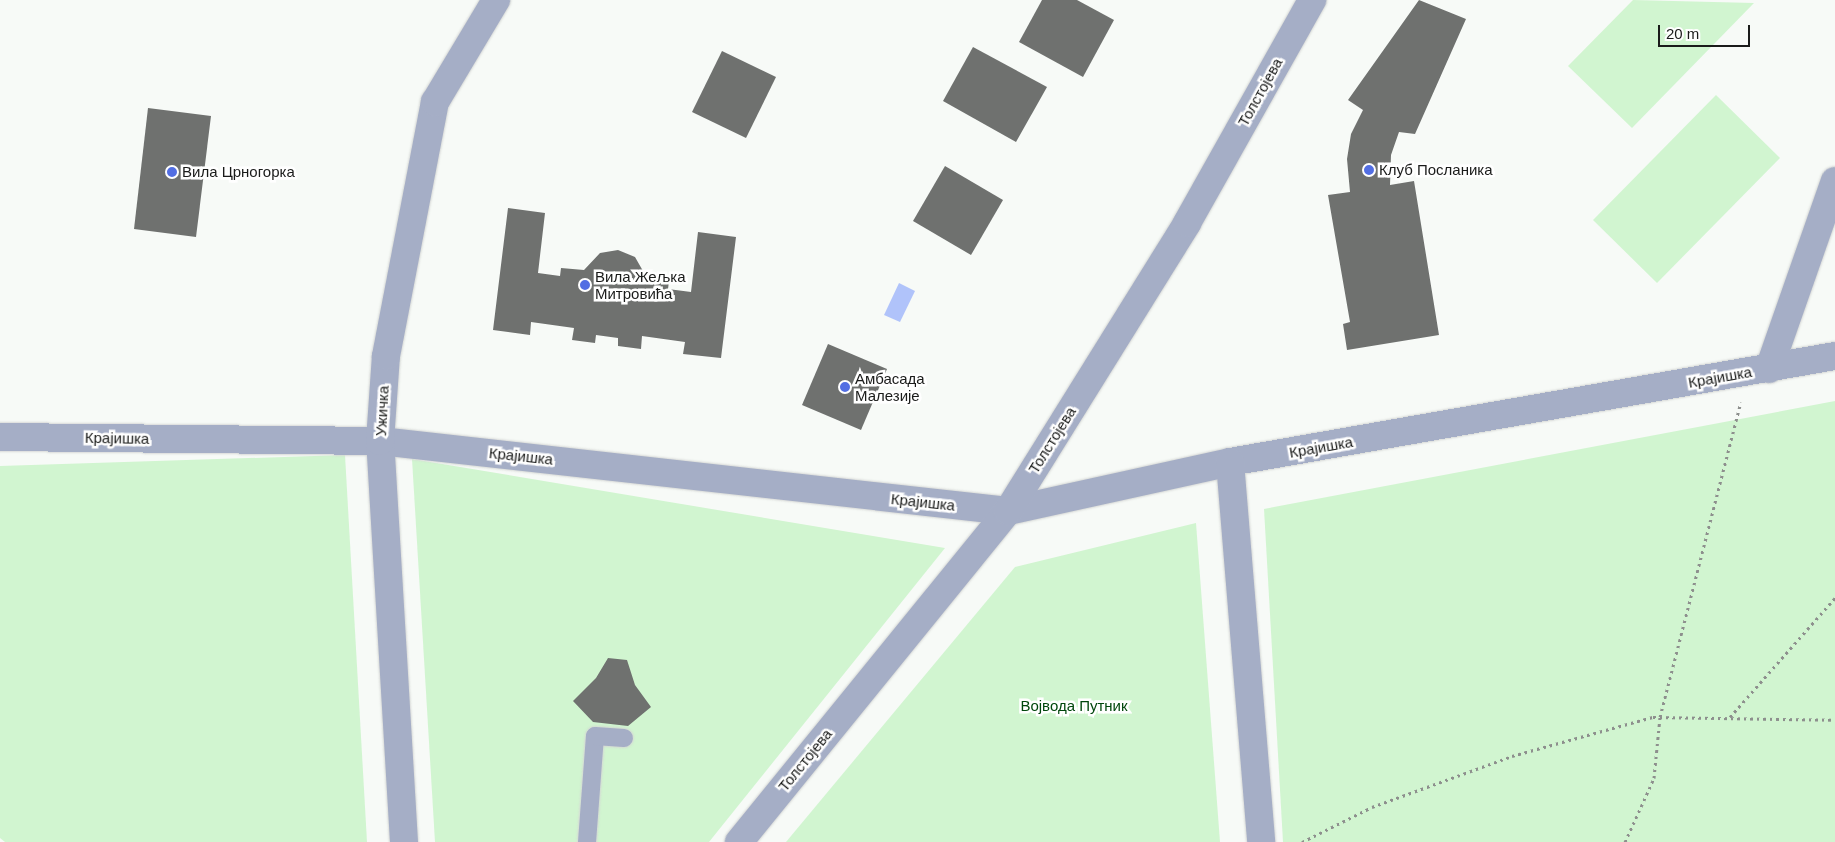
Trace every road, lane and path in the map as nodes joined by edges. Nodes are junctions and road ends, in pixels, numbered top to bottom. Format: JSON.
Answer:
{"nodes":[{"id":1,"x":496,"y":0,"type":"edge"},
{"id":2,"x":1312,"y":0,"type":"edge"},
{"id":3,"x":1835,"y":181,"type":"edge"},
{"id":4,"x":1835,"y":356,"type":"edge"},
{"id":5,"x":1756,"y":371,"type":"junction"},
{"id":6,"x":0,"y":437,"type":"edge"},
{"id":7,"x":380,"y":440,"type":"junction"},
{"id":8,"x":1230,"y":462,"type":"junction"},
{"id":9,"x":1008,"y":511,"type":"junction"},
{"id":10,"x":1835,"y":598,"type":"edge"},
{"id":11,"x":1660,"y":717,"type":"junction"},
{"id":12,"x":1730,"y":718,"type":"junction"},
{"id":13,"x":1835,"y":720,"type":"edge"},
{"id":14,"x":624,"y":738,"type":"dead end"},
{"id":15,"x":404,"y":842,"type":"edge"},
{"id":16,"x":587,"y":842,"type":"edge"},
{"id":17,"x":739,"y":842,"type":"edge"},
{"id":18,"x":1261,"y":842,"type":"edge"},
{"id":19,"x":1302,"y":842,"type":"edge"},
{"id":20,"x":1625,"y":842,"type":"edge"}],
"edges":[{"from":1,"to":7,"type":"street","name":"Ужичка"},
{"from":2,"to":9,"type":"street","name":"Толстојева"},
{"from":3,"to":5,"type":"street"},
{"from":4,"to":5,"type":"street","name":"Крајишка"},
{"from":5,"to":8,"type":"street","name":"Крајишка"},
{"from":5,"to":11,"type":"path"},
{"from":6,"to":7,"type":"street","name":"Крајишка"},
{"from":7,"to":9,"type":"street","name":"Крајишка"},
{"from":7,"to":15,"type":"street","name":"Ужичка"},
{"from":8,"to":9,"type":"street","name":"Крајишка"},
{"from":8,"to":18,"type":"street"},
{"from":9,"to":17,"type":"street","name":"Толстојева"},
{"from":10,"to":12,"type":"path"},
{"from":11,"to":12,"type":"path"},
{"from":11,"to":19,"type":"path"},
{"from":11,"to":20,"type":"path"},
{"from":12,"to":13,"type":"path"},
{"from":14,"to":16,"type":"lane"}]}
